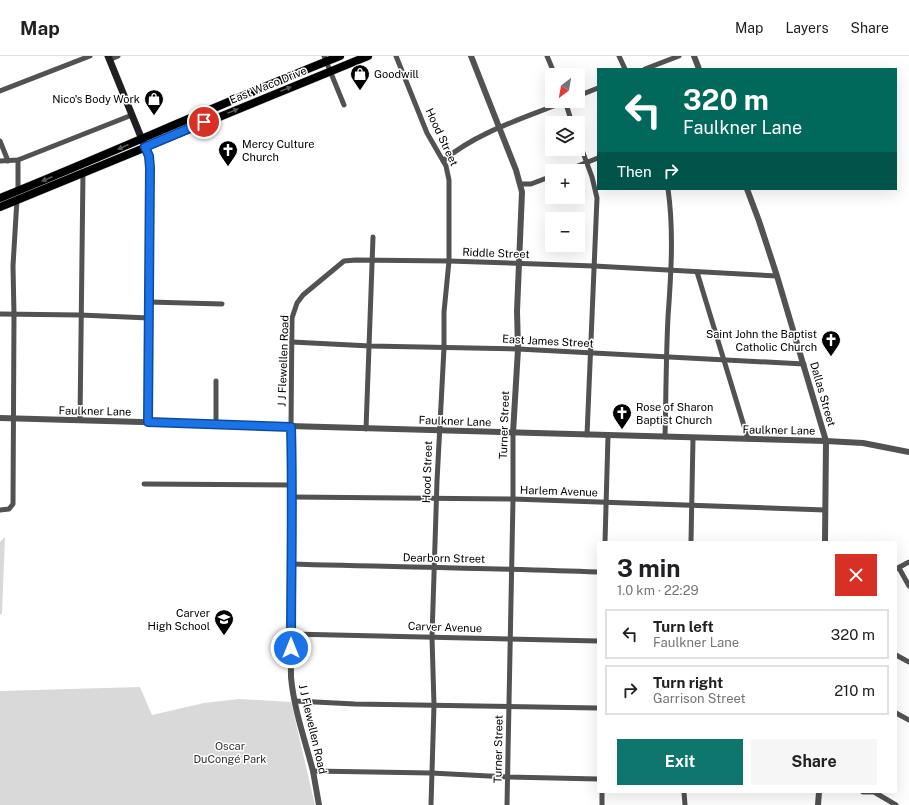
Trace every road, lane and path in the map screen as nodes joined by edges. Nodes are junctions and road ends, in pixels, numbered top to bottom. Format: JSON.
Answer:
{"nodes":[{"id":1,"x":90,"y":56,"type":"edge"},
{"id":2,"x":118,"y":56,"type":"edge"},
{"id":3,"x":340,"y":56,"type":"edge"},
{"id":4,"x":368,"y":56,"type":"edge"},
{"id":5,"x":396,"y":56,"type":"edge"},
{"id":6,"x":471,"y":56,"type":"edge"},
{"id":7,"x":547,"y":56,"type":"edge"},
{"id":8,"x":619,"y":56,"type":"edge"},
{"id":9,"x":679,"y":56,"type":"edge"},
{"id":10,"x":694,"y":56,"type":"edge"},
{"id":11,"x":108,"y":58,"type":"edge"},
{"id":12,"x":325,"y":59,"type":"edge"},
{"id":13,"x":552,"y":68,"type":"edge"},
{"id":14,"x":624,"y":68,"type":"edge"},
{"id":15,"x":648,"y":68,"type":"edge"},
{"id":16,"x":699,"y":68,"type":"edge"},
{"id":17,"x":330,"y":71,"type":"junction"},
{"id":18,"x":597,"y":88,"type":"edge"},
{"id":19,"x":0,"y":91,"type":"edge"},
{"id":20,"x":585,"y":93,"type":"edge"},
{"id":21,"x":344,"y":105,"type":"dead end"},
{"id":22,"x":548,"y":108,"type":"edge"},
{"id":23,"x":132,"y":115,"type":"junction"},
{"id":24,"x":499,"y":128,"type":"junction"},
{"id":25,"x":0,"y":140,"type":"edge"},
{"id":26,"x":143,"y":143,"type":"junction"},
{"id":27,"x":584,"y":156,"type":"edge"},
{"id":28,"x":597,"y":158,"type":"edge"},
{"id":29,"x":18,"y":160,"type":"junction"},
{"id":30,"x":444,"y":160,"type":"junction"},
{"id":31,"x":0,"y":161,"type":"edge"},
{"id":32,"x":8,"y":161,"type":"junction"},
{"id":33,"x":586,"y":163,"type":"junction"},
{"id":34,"x":83,"y":165,"type":"junction"},
{"id":35,"x":83,"y":174,"type":"junction"},
{"id":36,"x":545,"y":179,"type":"edge"},
{"id":37,"x":520,"y":184,"type":"junction"},
{"id":38,"x":668,"y":190,"type":"edge"},
{"id":39,"x":747,"y":190,"type":"edge"},
{"id":40,"x":18,"y":191,"type":"junction"},
{"id":41,"x":0,"y":198,"type":"edge"},
{"id":42,"x":17,"y":200,"type":"junction"},
{"id":43,"x":0,"y":207,"type":"edge"},
{"id":44,"x":373,"y":237,"type":"dead end"},
{"id":45,"x":372,"y":259,"type":"junction"},
{"id":46,"x":449,"y":261,"type":"junction"},
{"id":47,"x":519,"y":264,"type":"junction"},
{"id":48,"x":594,"y":266,"type":"junction"},
{"id":49,"x":671,"y":270,"type":"junction"},
{"id":50,"x":697,"y":272,"type":"junction"},
{"id":51,"x":777,"y":276,"type":"junction"},
{"id":52,"x":317,"y":283,"type":"joint"},
{"id":53,"x":149,"y":302,"type":"junction"},
{"id":54,"x":222,"y":304,"type":"dead end"},
{"id":55,"x":0,"y":314,"type":"edge"},
{"id":56,"x":14,"y":315,"type":"junction"},
{"id":57,"x":80,"y":315,"type":"junction"},
{"id":58,"x":149,"y":318,"type":"junction"},
{"id":59,"x":292,"y":342,"type":"junction"},
{"id":60,"x":370,"y":346,"type":"junction"},
{"id":61,"x":444,"y":348,"type":"junction"},
{"id":62,"x":518,"y":349,"type":"junction"},
{"id":63,"x":590,"y":353,"type":"junction"},
{"id":64,"x":666,"y":356,"type":"junction"},
{"id":65,"x":725,"y":359,"type":"junction"},
{"id":66,"x":804,"y":364,"type":"junction"},
{"id":67,"x":216,"y":381,"type":"dead end"},
{"id":68,"x":0,"y":418,"type":"edge"},
{"id":69,"x":13,"y":419,"type":"junction"},
{"id":70,"x":80,"y":420,"type":"junction"},
{"id":71,"x":148,"y":422,"type":"junction"},
{"id":72,"x":216,"y":424,"type":"junction"},
{"id":73,"x":291,"y":427,"type":"junction"},
{"id":74,"x":366,"y":429,"type":"junction"},
{"id":75,"x":439,"y":430,"type":"junction"},
{"id":76,"x":513,"y":433,"type":"junction"},
{"id":77,"x":587,"y":435,"type":"junction"},
{"id":78,"x":608,"y":436,"type":"junction"},
{"id":79,"x":665,"y":437,"type":"junction"},
{"id":80,"x":693,"y":438,"type":"junction"},
{"id":81,"x":748,"y":439,"type":"junction"},
{"id":82,"x":826,"y":441,"type":"junction"},
{"id":83,"x":909,"y":452,"type":"edge"},
{"id":84,"x":144,"y":484,"type":"dead end"},
{"id":85,"x":292,"y":485,"type":"junction"},
{"id":86,"x":292,"y":497,"type":"junction"},
{"id":87,"x":436,"y":499,"type":"junction"},
{"id":88,"x":513,"y":499,"type":"junction"},
{"id":89,"x":606,"y":503,"type":"junction"},
{"id":90,"x":692,"y":505,"type":"junction"},
{"id":91,"x":0,"y":510,"type":"edge"},
{"id":92,"x":825,"y":510,"type":"junction"},
{"id":93,"x":605,"y":541,"type":"edge"},
{"id":94,"x":691,"y":541,"type":"edge"},
{"id":95,"x":825,"y":541,"type":"edge"},
{"id":96,"x":909,"y":562,"type":"edge"},
{"id":97,"x":290,"y":564,"type":"junction"},
{"id":98,"x":434,"y":568,"type":"junction"},
{"id":99,"x":511,"y":568,"type":"junction"},
{"id":100,"x":897,"y":568,"type":"edge"},
{"id":101,"x":597,"y":572,"type":"edge"},
{"id":102,"x":909,"y":586,"type":"edge"},
{"id":103,"x":291,"y":634,"type":"junction"},
{"id":104,"x":432,"y":636,"type":"junction"},
{"id":105,"x":509,"y":639,"type":"junction"},
{"id":106,"x":597,"y":641,"type":"edge"},
{"id":107,"x":897,"y":656,"type":"edge"},
{"id":108,"x":909,"y":662,"type":"edge"},
{"id":109,"x":295,"y":701,"type":"junction"},
{"id":110,"x":434,"y":705,"type":"junction"},
{"id":111,"x":509,"y":707,"type":"junction"},
{"id":112,"x":597,"y":708,"type":"edge"},
{"id":113,"x":897,"y":714,"type":"edge"},
{"id":114,"x":909,"y":720,"type":"edge"},
{"id":115,"x":313,"y":771,"type":"junction"},
{"id":116,"x":431,"y":773,"type":"junction"},
{"id":117,"x":508,"y":777,"type":"junction"},
{"id":118,"x":597,"y":779,"type":"edge"},
{"id":119,"x":602,"y":793,"type":"edge"},
{"id":120,"x":684,"y":793,"type":"edge"},
{"id":121,"x":819,"y":793,"type":"edge"},
{"id":122,"x":876,"y":793,"type":"edge"},
{"id":123,"x":319,"y":805,"type":"edge"},
{"id":124,"x":431,"y":805,"type":"edge"},
{"id":125,"x":507,"y":805,"type":"edge"},
{"id":126,"x":602,"y":805,"type":"edge"},
{"id":127,"x":685,"y":805,"type":"edge"},
{"id":128,"x":818,"y":805,"type":"edge"},
{"id":129,"x":896,"y":805,"type":"edge"}],
"edges":[{"from":1,"to":19,"type":"street"},
{"from":2,"to":11,"type":"street"},
{"from":3,"to":12,"type":"main road","name":"East Waco Drive"},
{"from":4,"to":17,"type":"main road","name":"East Waco Drive"},
{"from":5,"to":30,"type":"street","name":"Hood Street"},
{"from":6,"to":24,"type":"street","name":"Turner Street"},
{"from":7,"to":13,"type":"street"},
{"from":8,"to":14,"type":"street"},
{"from":9,"to":15,"type":"street"},
{"from":10,"to":16,"type":"street"},
{"from":11,"to":23,"type":"main road"},
{"from":12,"to":17,"type":"street"},
{"from":12,"to":26,"type":"main road","name":"East Waco Drive"},
{"from":17,"to":21,"type":"street"},
{"from":26,"to":17,"type":"main road","name":"East Waco Drive","one_way":true},
{"from":18,"to":20,"type":"street"},
{"from":22,"to":24,"type":"street"},
{"from":23,"to":26,"type":"main road"},
{"from":23,"to":29,"type":"street"},
{"from":24,"to":30,"type":"street"},
{"from":24,"to":37,"type":"street","name":"Turner Street"},
{"from":25,"to":32,"type":"street"},
{"from":26,"to":34,"type":"main road","name":"East Waco Drive","one_way":true},
{"from":26,"to":35,"type":"main road","name":"East Waco Drive"},
{"from":26,"to":53,"type":"street"},
{"from":27,"to":33,"type":"street"},
{"from":28,"to":33,"type":"street"},
{"from":29,"to":32,"type":"street"},
{"from":29,"to":40,"type":"street"},
{"from":30,"to":46,"type":"street","name":"Hood Street"},
{"from":31,"to":32,"type":"street"},
{"from":33,"to":48,"type":"street"},
{"from":34,"to":35,"type":"street"},
{"from":34,"to":40,"type":"main road","name":"East Waco Drive","one_way":true},
{"from":35,"to":42,"type":"main road","name":"East Waco Drive"},
{"from":35,"to":57,"type":"street"},
{"from":36,"to":37,"type":"street"},
{"from":37,"to":47,"type":"street","name":"Turner Street"},
{"from":38,"to":49,"type":"street"},
{"from":39,"to":51,"type":"street","name":"Dallas Street"},
{"from":40,"to":41,"type":"main road","name":"East Waco Drive"},
{"from":40,"to":42,"type":"street"},
{"from":42,"to":43,"type":"main road","name":"East Waco Drive"},
{"from":42,"to":56,"type":"street"},
{"from":44,"to":45,"type":"street"},
{"from":45,"to":46,"type":"street","name":"Riddle Street"},
{"from":45,"to":52,"type":"street","name":"Riddle Street"},
{"from":45,"to":60,"type":"street"},
{"from":46,"to":47,"type":"street","name":"Riddle Street"},
{"from":46,"to":61,"type":"street","name":"Hood Street"},
{"from":47,"to":48,"type":"street","name":"Riddle Street"},
{"from":47,"to":62,"type":"street","name":"Turner Street"},
{"from":48,"to":49,"type":"street","name":"Riddle Street"},
{"from":48,"to":63,"type":"street"},
{"from":49,"to":50,"type":"street","name":"Riddle Street"},
{"from":49,"to":64,"type":"street"},
{"from":50,"to":51,"type":"street","name":"Riddle Street"},
{"from":50,"to":65,"type":"street"},
{"from":51,"to":66,"type":"street","name":"Dallas Street"},
{"from":52,"to":59,"type":"street","name":"J J Flewellen Road"},
{"from":53,"to":54,"type":"street"},
{"from":53,"to":58,"type":"street"},
{"from":55,"to":56,"type":"street"},
{"from":56,"to":57,"type":"street"},
{"from":56,"to":69,"type":"street"},
{"from":57,"to":58,"type":"street"},
{"from":57,"to":70,"type":"street"},
{"from":58,"to":71,"type":"street"},
{"from":59,"to":60,"type":"street","name":"East James Street"},
{"from":59,"to":73,"type":"street","name":"J J Flewellen Road"},
{"from":60,"to":61,"type":"street","name":"East James Street"},
{"from":60,"to":74,"type":"street"},
{"from":61,"to":62,"type":"street","name":"East James Street"},
{"from":61,"to":75,"type":"street","name":"Hood Street"},
{"from":62,"to":63,"type":"street","name":"East James Street"},
{"from":62,"to":76,"type":"street","name":"Turner Street"},
{"from":63,"to":64,"type":"street","name":"East James Street"},
{"from":63,"to":77,"type":"street"},
{"from":64,"to":65,"type":"street","name":"East James Street"},
{"from":64,"to":79,"type":"street"},
{"from":65,"to":66,"type":"street","name":"East James Street"},
{"from":65,"to":81,"type":"street"},
{"from":66,"to":82,"type":"street","name":"Dallas Street"},
{"from":67,"to":72,"type":"street"},
{"from":68,"to":69,"type":"street","name":"Faulkner Lane"},
{"from":69,"to":70,"type":"street","name":"Faulkner Lane"},
{"from":69,"to":91,"type":"street"},
{"from":70,"to":71,"type":"street","name":"Faulkner Lane"},
{"from":71,"to":72,"type":"street","name":"Faulkner Lane"},
{"from":72,"to":73,"type":"street","name":"Faulkner Lane"},
{"from":73,"to":74,"type":"street","name":"Faulkner Lane"},
{"from":73,"to":85,"type":"street","name":"J J Flewellen Road"},
{"from":74,"to":75,"type":"street","name":"Faulkner Lane"},
{"from":75,"to":76,"type":"street","name":"Faulkner Lane"},
{"from":75,"to":87,"type":"street","name":"Hood Street"},
{"from":76,"to":77,"type":"street","name":"Faulkner Lane"},
{"from":76,"to":88,"type":"street","name":"Turner Street"},
{"from":77,"to":78,"type":"street","name":"Faulkner Lane"},
{"from":78,"to":79,"type":"street","name":"Faulkner Lane"},
{"from":78,"to":89,"type":"street"},
{"from":79,"to":80,"type":"street","name":"Faulkner Lane"},
{"from":80,"to":81,"type":"street","name":"Faulkner Lane"},
{"from":80,"to":90,"type":"street"},
{"from":81,"to":82,"type":"street","name":"Faulkner Lane"},
{"from":82,"to":83,"type":"street","name":"Faulkner Lane"},
{"from":82,"to":92,"type":"street","name":"Dallas Street"},
{"from":84,"to":85,"type":"street"},
{"from":85,"to":86,"type":"street","name":"J J Flewellen Road"},
{"from":86,"to":87,"type":"street","name":"Harlem Avenue"},
{"from":86,"to":97,"type":"street","name":"J J Flewellen Road"},
{"from":87,"to":88,"type":"street","name":"Harlem Avenue"},
{"from":87,"to":98,"type":"street","name":"Hood Street"},
{"from":88,"to":89,"type":"street","name":"Harlem Avenue"},
{"from":88,"to":99,"type":"street","name":"Turner Street"},
{"from":89,"to":90,"type":"street","name":"Harlem Avenue"},
{"from":89,"to":93,"type":"street"},
{"from":90,"to":92,"type":"street","name":"Harlem Avenue"},
{"from":90,"to":94,"type":"street"},
{"from":92,"to":95,"type":"street","name":"Dallas Street"},
{"from":96,"to":100,"type":"street"},
{"from":97,"to":98,"type":"street","name":"Dearborn Street"},
{"from":97,"to":103,"type":"street","name":"J J Flewellen Road"},
{"from":98,"to":99,"type":"street","name":"Dearborn Street"},
{"from":98,"to":104,"type":"street","name":"Hood Street"},
{"from":99,"to":101,"type":"street","name":"Dearborn Street"},
{"from":99,"to":105,"type":"street","name":"Turner Street"},
{"from":100,"to":102,"type":"street"},
{"from":103,"to":104,"type":"street","name":"Carver Avenue"},
{"from":103,"to":109,"type":"street","name":"J J Flewellen Road"},
{"from":104,"to":105,"type":"street","name":"Carver Avenue"},
{"from":104,"to":110,"type":"street","name":"Hood Street"},
{"from":105,"to":106,"type":"street","name":"Carver Avenue"},
{"from":105,"to":111,"type":"street","name":"Turner Street"},
{"from":107,"to":108,"type":"street"},
{"from":109,"to":110,"type":"street"},
{"from":109,"to":115,"type":"street","name":"J J Flewellen Road"},
{"from":110,"to":111,"type":"street"},
{"from":110,"to":116,"type":"street","name":"Hood Street"},
{"from":111,"to":112,"type":"street"},
{"from":111,"to":117,"type":"street","name":"Turner Street"},
{"from":113,"to":114,"type":"street"},
{"from":115,"to":116,"type":"street"},
{"from":115,"to":123,"type":"street","name":"J J Flewellen Road"},
{"from":116,"to":117,"type":"street"},
{"from":116,"to":124,"type":"street","name":"Hood Street"},
{"from":117,"to":118,"type":"street"},
{"from":117,"to":125,"type":"street","name":"Turner Street"},
{"from":119,"to":126,"type":"street"},
{"from":120,"to":127,"type":"street"},
{"from":121,"to":128,"type":"street"},
{"from":122,"to":129,"type":"street"}]}
